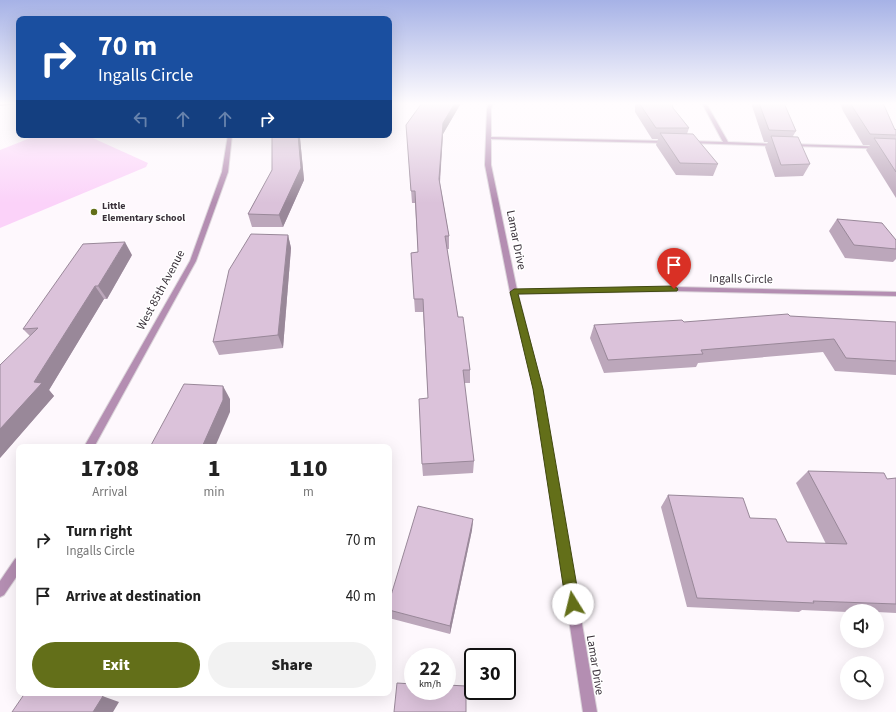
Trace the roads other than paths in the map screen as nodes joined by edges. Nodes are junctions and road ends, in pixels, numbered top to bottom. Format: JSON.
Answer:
{"nodes":[{"id":1,"x":722,"y":136,"type":"edge"},
{"id":2,"x":230,"y":138,"type":"edge"},
{"id":3,"x":488,"y":138,"type":"joint"},
{"id":4,"x":671,"y":142,"type":"edge"},
{"id":5,"x":686,"y":142,"type":"edge"},
{"id":6,"x":726,"y":143,"type":"junction"},
{"id":7,"x":780,"y":145,"type":"edge"},
{"id":8,"x":788,"y":145,"type":"edge"},
{"id":9,"x":896,"y":148,"type":"edge"},
{"id":10,"x":514,"y":292,"type":"junction"},
{"id":11,"x":896,"y":294,"type":"edge"},
{"id":12,"x":90,"y":444,"type":"edge"},
{"id":13,"x":16,"y":567,"type":"edge"},
{"id":14,"x":0,"y":591,"type":"edge"},
{"id":15,"x":590,"y":712,"type":"edge"}],
"edges":[{"from":1,"to":6,"type":"street"},
{"from":2,"to":12,"type":"street","name":"West 85th Avenue"},
{"from":3,"to":4,"type":"street"},
{"from":3,"to":10,"type":"street","name":"Lamar Drive"},
{"from":5,"to":6,"type":"street"},
{"from":6,"to":7,"type":"street"},
{"from":8,"to":9,"type":"street"},
{"from":10,"to":11,"type":"street","name":"Ingalls Circle"},
{"from":10,"to":15,"type":"street","name":"Lamar Drive"},
{"from":13,"to":14,"type":"street"}]}
